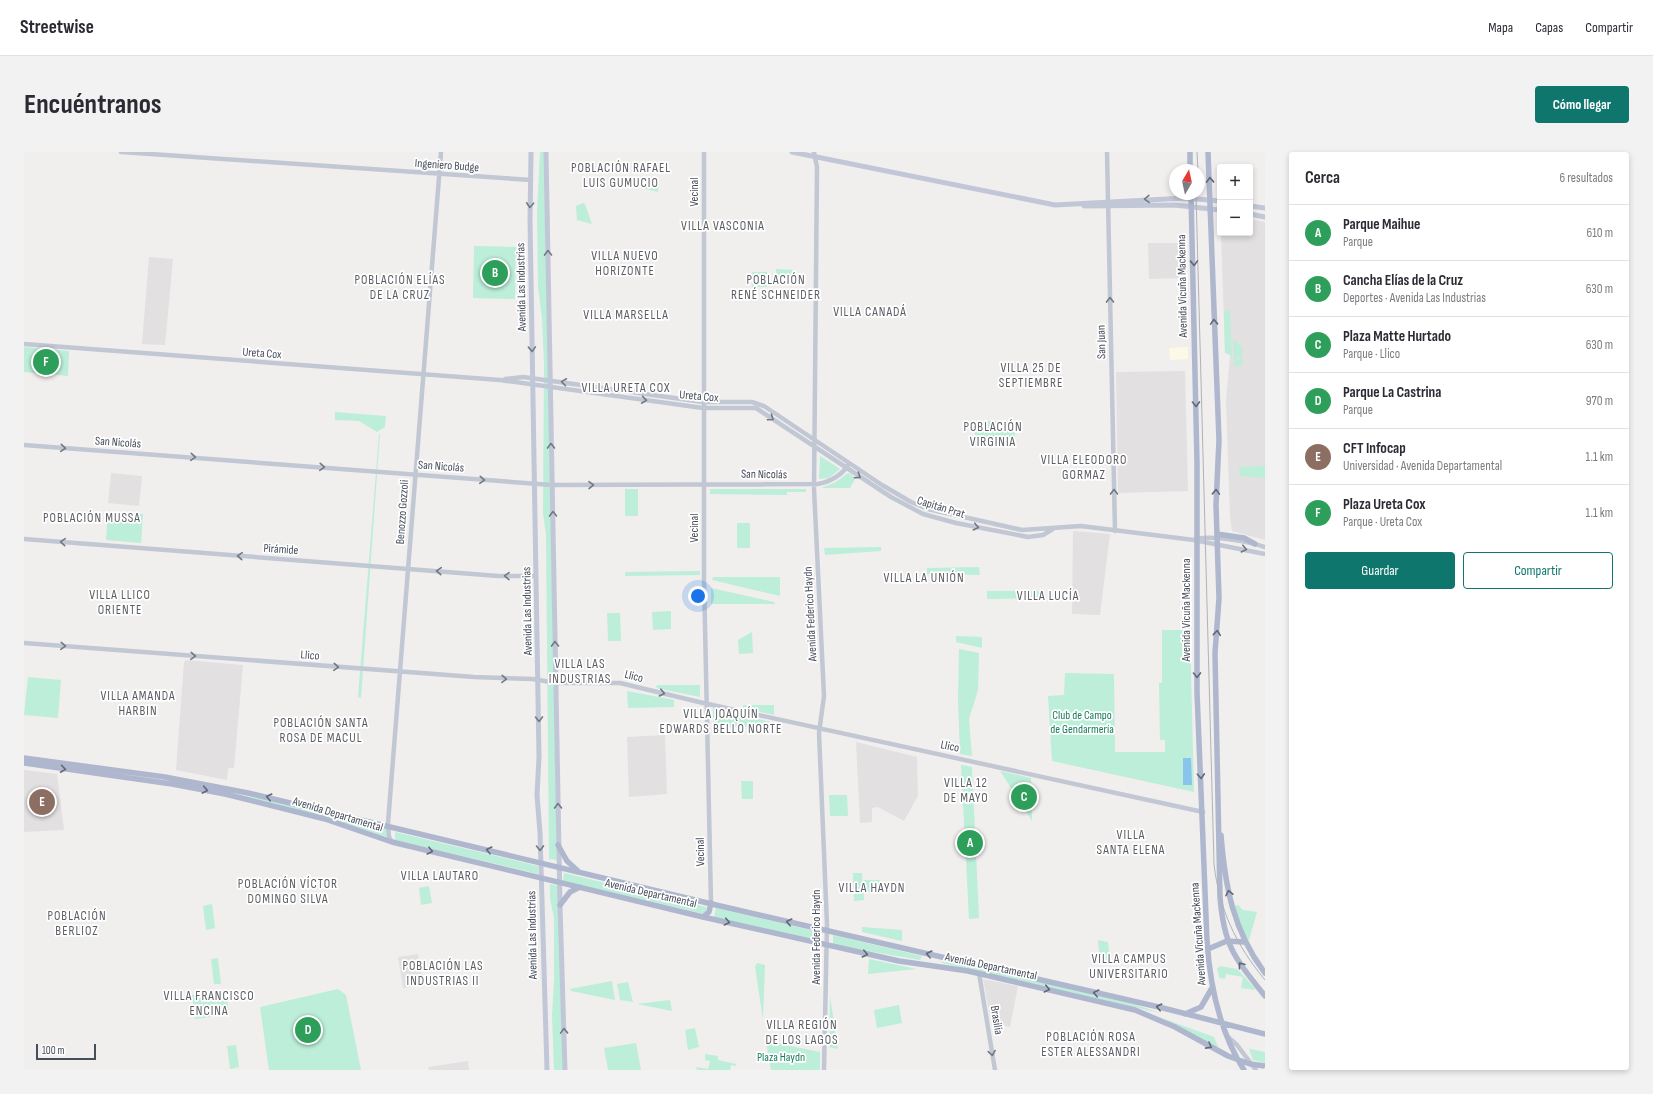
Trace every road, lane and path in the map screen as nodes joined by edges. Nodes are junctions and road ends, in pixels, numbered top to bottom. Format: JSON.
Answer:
{"nodes":[{"id":1,"x":121,"y":152,"type":"edge"},
{"id":2,"x":441,"y":152,"type":"edge"},
{"id":3,"x":531,"y":152,"type":"edge"},
{"id":4,"x":546,"y":152,"type":"edge"},
{"id":5,"x":704,"y":152,"type":"edge"},
{"id":6,"x":792,"y":152,"type":"edge"},
{"id":7,"x":1107,"y":152,"type":"edge"},
{"id":8,"x":1190,"y":152,"type":"edge"},
{"id":9,"x":1208,"y":152,"type":"edge"},
{"id":10,"x":814,"y":154,"type":"edge"},
{"id":11,"x":1190,"y":164,"type":"edge"},
{"id":12,"x":439,"y":175,"type":"junction"},
{"id":13,"x":531,"y":180,"type":"junction"},
{"id":14,"x":1169,"y":198,"type":"edge"},
{"id":15,"x":1205,"y":198,"type":"edge"},
{"id":16,"x":1208,"y":199,"type":"junction"},
{"id":17,"x":1191,"y":200,"type":"edge"},
{"id":18,"x":1217,"y":200,"type":"edge"},
{"id":19,"x":1109,"y":204,"type":"junction"},
{"id":20,"x":1191,"y":206,"type":"junction"},
{"id":21,"x":1253,"y":206,"type":"edge"},
{"id":22,"x":1265,"y":208,"type":"edge"},
{"id":23,"x":1211,"y":209,"type":"junction"},
{"id":24,"x":1217,"y":210,"type":"edge"},
{"id":25,"x":1253,"y":215,"type":"edge"},
{"id":26,"x":1265,"y":217,"type":"edge"},
{"id":27,"x":24,"y":344,"type":"edge"},
{"id":28,"x":423,"y":374,"type":"junction"},
{"id":29,"x":534,"y":379,"type":"junction"},
{"id":30,"x":500,"y":380,"type":"junction"},
{"id":31,"x":550,"y":380,"type":"junction"},
{"id":32,"x":534,"y":385,"type":"junction"},
{"id":33,"x":550,"y":387,"type":"junction"},
{"id":34,"x":704,"y":402,"type":"junction"},
{"id":35,"x":704,"y":408,"type":"junction"},
{"id":36,"x":814,"y":440,"type":"junction"},
{"id":37,"x":24,"y":445,"type":"edge"},
{"id":38,"x":814,"y":447,"type":"junction"},
{"id":39,"x":849,"y":463,"type":"junction"},
{"id":40,"x":846,"y":468,"type":"junction"},
{"id":41,"x":415,"y":474,"type":"junction"},
{"id":42,"x":534,"y":483,"type":"junction"},
{"id":43,"x":704,"y":483,"type":"junction"},
{"id":44,"x":814,"y":484,"type":"junction"},
{"id":45,"x":552,"y":485,"type":"junction"},
{"id":46,"x":1053,"y":529,"type":"junction"},
{"id":47,"x":1115,"y":531,"type":"junction"},
{"id":48,"x":24,"y":539,"type":"edge"},
{"id":49,"x":1217,"y":539,"type":"junction"},
{"id":50,"x":1196,"y":540,"type":"junction"},
{"id":51,"x":1255,"y":544,"type":"joint"},
{"id":52,"x":1265,"y":547,"type":"edge"},
{"id":53,"x":1264,"y":554,"type":"edge"},
{"id":54,"x":408,"y":569,"type":"junction"},
{"id":55,"x":536,"y":576,"type":"junction"},
{"id":56,"x":24,"y":643,"type":"edge"},
{"id":57,"x":400,"y":672,"type":"junction"},
{"id":58,"x":538,"y":680,"type":"junction"},
{"id":59,"x":556,"y":683,"type":"junction"},
{"id":60,"x":706,"y":703,"type":"junction"},
{"id":61,"x":820,"y":728,"type":"junction"},
{"id":62,"x":24,"y":758,"type":"edge"},
{"id":63,"x":24,"y":763,"type":"edge"},
{"id":64,"x":1218,"y":785,"type":"junction"},
{"id":65,"x":1203,"y":812,"type":"junction"},
{"id":66,"x":389,"y":826,"type":"junction"},
{"id":67,"x":392,"y":842,"type":"junction"},
{"id":68,"x":558,"y":845,"type":"junction"},
{"id":69,"x":541,"y":863,"type":"junction"},
{"id":70,"x":559,"y":867,"type":"junction"},
{"id":71,"x":580,"y":872,"type":"junction"},
{"id":72,"x":541,"y":878,"type":"junction"},
{"id":73,"x":559,"y":882,"type":"junction"},
{"id":74,"x":580,"y":887,"type":"junction"},
{"id":75,"x":711,"y":904,"type":"junction"},
{"id":76,"x":560,"y":905,"type":"junction"},
{"id":77,"x":703,"y":917,"type":"junction"},
{"id":78,"x":827,"y":931,"type":"junction"},
{"id":79,"x":1227,"y":941,"type":"junction"},
{"id":80,"x":1244,"y":942,"type":"junction"},
{"id":81,"x":827,"y":945,"type":"junction"},
{"id":82,"x":1208,"y":949,"type":"junction"},
{"id":83,"x":979,"y":973,"type":"junction"},
{"id":84,"x":1265,"y":973,"type":"edge"},
{"id":85,"x":1212,"y":988,"type":"junction"},
{"id":86,"x":1265,"y":996,"type":"edge"},
{"id":87,"x":1184,"y":1014,"type":"junction"},
{"id":88,"x":1222,"y":1024,"type":"junction"},
{"id":89,"x":1265,"y":1034,"type":"edge"},
{"id":90,"x":1228,"y":1037,"type":"junction"},
{"id":91,"x":1238,"y":1060,"type":"junction"},
{"id":92,"x":1250,"y":1064,"type":"junction"},
{"id":93,"x":1265,"y":1066,"type":"edge"},
{"id":94,"x":547,"y":1070,"type":"edge"},
{"id":95,"x":565,"y":1070,"type":"edge"},
{"id":96,"x":824,"y":1070,"type":"edge"},
{"id":97,"x":995,"y":1070,"type":"edge"},
{"id":98,"x":1244,"y":1070,"type":"edge"},
{"id":99,"x":1256,"y":1070,"type":"edge"}],
"edges":[{"from":1,"to":12,"type":"street","name":"Ingeniero Budge"},
{"from":2,"to":12,"type":"street","name":"Benozzo Gozzoli"},
{"from":3,"to":13,"type":"main road","name":"Avenida Las Industrias"},
{"from":31,"to":4,"type":"main road","one_way":true},
{"from":5,"to":34,"type":"street","name":"Vecinal"},
{"from":6,"to":10,"type":"main road"},
{"from":7,"to":19,"type":"street","name":"San Juan"},
{"from":8,"to":11,"type":"main road"},
{"from":16,"to":9,"type":"main road","name":"Avenida Vicuña Mackenna","one_way":true},
{"from":10,"to":19,"type":"main road"},
{"from":10,"to":36,"type":"street","name":"Avenida Federico Haydn"},
{"from":12,"to":13,"type":"street","name":"Ingeniero Budge"},
{"from":12,"to":28,"type":"street","name":"Benozzo Gozzoli"},
{"from":13,"to":29,"type":"main road","name":"Avenida Las Industrias","one_way":true},
{"from":14,"to":19,"type":"main road","one_way":true},
{"from":15,"to":16,"type":"main road"},
{"from":16,"to":18,"type":"main road"},
{"from":16,"to":23,"type":"main road","name":"Avenida Vicuña Mackenna"},
{"from":17,"to":20,"type":"main road","name":"Avenida Vicuña Mackenna"},
{"from":19,"to":20,"type":"main road"},
{"from":47,"to":19,"type":"street","name":"San Juan","one_way":true},
{"from":20,"to":23,"type":"main road"},
{"from":20,"to":50,"type":"main road","name":"Avenida Vicuña Mackenna","one_way":true},
{"from":21,"to":22,"type":"main road"},
{"from":23,"to":24,"type":"main road"},
{"from":49,"to":23,"type":"main road","name":"Avenida Vicuña Mackenna","one_way":true},
{"from":25,"to":26,"type":"main road"},
{"from":27,"to":28,"type":"street","name":"Ureta Cox"},
{"from":28,"to":30,"type":"street","name":"Ureta Cox"},
{"from":28,"to":41,"type":"street","name":"Benozzo Gozzoli"},
{"from":29,"to":30,"type":"street","name":"Ureta Cox"},
{"from":29,"to":31,"type":"street","name":"Ureta Cox"},
{"from":29,"to":32,"type":"main road","name":"Avenida Las Industrias"},
{"from":30,"to":32,"type":"street","name":"Ureta Cox"},
{"from":31,"to":33,"type":"main road"},
{"from":34,"to":31,"type":"street","name":"Ureta Cox","one_way":true},
{"from":32,"to":33,"type":"street","name":"Ureta Cox"},
{"from":32,"to":42,"type":"main road","name":"Avenida Las Industrias"},
{"from":33,"to":35,"type":"street","name":"Ureta Cox","one_way":true},
{"from":45,"to":33,"type":"main road","one_way":true},
{"from":34,"to":35,"type":"street","name":"Vecinal"},
{"from":34,"to":36,"type":"street","name":"Ureta Cox"},
{"from":35,"to":38,"type":"street","name":"Ureta Cox","one_way":true},
{"from":35,"to":43,"type":"street","name":"Vecinal"},
{"from":36,"to":38,"type":"street","name":"Avenida Federico Haydn"},
{"from":36,"to":39,"type":"street","name":"Capitán Prat"},
{"from":37,"to":41,"type":"street","name":"San Nicolás","one_way":true},
{"from":38,"to":40,"type":"street","name":"Capitán Prat"},
{"from":38,"to":44,"type":"street","name":"Avenida Federico Haydn"},
{"from":39,"to":40,"type":"street","name":"San Nicolás"},
{"from":39,"to":46,"type":"street","name":"Capitán Prat"},
{"from":40,"to":44,"type":"street","name":"San Nicolás"},
{"from":40,"to":46,"type":"street","name":"Capitán Prat","one_way":true},
{"from":41,"to":42,"type":"street","name":"San Nicolás","one_way":true},
{"from":41,"to":54,"type":"street","name":"Benozzo Gozzoli"},
{"from":42,"to":45,"type":"street","name":"San Nicolás"},
{"from":42,"to":55,"type":"main road","name":"Avenida Las Industrias"},
{"from":43,"to":44,"type":"street","name":"San Nicolás"},
{"from":45,"to":43,"type":"street","name":"San Nicolás","one_way":true},
{"from":43,"to":60,"type":"street","name":"Vecinal"},
{"from":44,"to":61,"type":"street","name":"Avenida Federico Haydn"},
{"from":59,"to":45,"type":"main road","one_way":true},
{"from":46,"to":47,"type":"street","name":"Capitán Prat"},
{"from":47,"to":50,"type":"street","name":"Capitán Prat"},
{"from":54,"to":48,"type":"street","name":"Pirámide","one_way":true},
{"from":49,"to":50,"type":"street","name":"Capitán Prat"},
{"from":49,"to":51,"type":"main road"},
{"from":49,"to":53,"type":"street","name":"Capitán Prat","one_way":true},
{"from":64,"to":49,"type":"main road","name":"Avenida Vicuña Mackenna","one_way":true},
{"from":50,"to":65,"type":"main road","name":"Avenida Vicuña Mackenna","one_way":true},
{"from":51,"to":52,"type":"street"},
{"from":52,"to":53,"type":"street"},
{"from":55,"to":54,"type":"street","name":"Pirámide","one_way":true},
{"from":54,"to":57,"type":"street","name":"Benozzo Gozzoli"},
{"from":55,"to":58,"type":"main road","name":"Avenida Las Industrias"},
{"from":56,"to":57,"type":"street","name":"Llico","one_way":true},
{"from":57,"to":58,"type":"street","name":"Llico","one_way":true},
{"from":57,"to":66,"type":"street","name":"Benozzo Gozzoli"},
{"from":58,"to":59,"type":"street","name":"Llico"},
{"from":58,"to":69,"type":"main road","name":"Avenida Las Industrias","one_way":true},
{"from":59,"to":60,"type":"street","name":"Llico","one_way":true},
{"from":68,"to":59,"type":"main road","one_way":true},
{"from":60,"to":61,"type":"street","name":"Llico"},
{"from":60,"to":75,"type":"street","name":"Vecinal"},
{"from":61,"to":65,"type":"street","name":"Llico"},
{"from":61,"to":78,"type":"street","name":"Avenida Federico Haydn"},
{"from":66,"to":62,"type":"main road","name":"Avenida Departamental","one_way":true},
{"from":63,"to":67,"type":"main road","name":"Avenida Departamental","one_way":true},
{"from":64,"to":79,"type":"main road","name":"Avenida Vicuña Mackenna"},
{"from":80,"to":64,"type":"main road","name":"Avenida Vicuña Mackenna","one_way":true},
{"from":65,"to":82,"type":"main road","name":"Avenida Vicuña Mackenna"},
{"from":66,"to":67,"type":"street","name":"Benozzo Gozzoli"},
{"from":69,"to":66,"type":"main road","name":"Avenida Departamental","one_way":true},
{"from":67,"to":72,"type":"main road","name":"Avenida Departamental","one_way":true},
{"from":68,"to":70,"type":"main road"},
{"from":68,"to":71,"type":"main road"},
{"from":69,"to":70,"type":"main road","name":"Avenida Departamental"},
{"from":69,"to":72,"type":"main road","name":"Avenida Las Industrias"},
{"from":70,"to":71,"type":"main road","name":"Avenida Departamental"},
{"from":70,"to":73,"type":"main road"},
{"from":71,"to":75,"type":"main road","name":"Avenida Departamental"},
{"from":72,"to":73,"type":"main road","name":"Avenida Departamental"},
{"from":72,"to":94,"type":"main road","name":"Avenida Las Industrias"},
{"from":73,"to":74,"type":"main road","name":"Avenida Departamental"},
{"from":73,"to":76,"type":"main road"},
{"from":74,"to":76,"type":"main road"},
{"from":74,"to":77,"type":"main road","name":"Avenida Departamental"},
{"from":75,"to":77,"type":"main road"},
{"from":78,"to":75,"type":"main road","name":"Avenida Departamental","one_way":true},
{"from":95,"to":76,"type":"main road","one_way":true},
{"from":77,"to":81,"type":"main road","name":"Avenida Departamental","one_way":true},
{"from":78,"to":81,"type":"street","name":"Avenida Federico Haydn"},
{"from":87,"to":78,"type":"main road","name":"Avenida Departamental","one_way":true},
{"from":79,"to":80,"type":"main road"},
{"from":79,"to":82,"type":"main road"},
{"from":86,"to":79,"type":"main road","name":"Avenida Vicuña Mackenna","one_way":true},
{"from":80,"to":84,"type":"main road","name":"Avenida Vicuña Mackenna"},
{"from":81,"to":83,"type":"main road","name":"Avenida Departamental","one_way":true},
{"from":81,"to":96,"type":"street","name":"Avenida Federico Haydn"},
{"from":82,"to":85,"type":"main road","name":"Avenida Vicuña Mackenna"},
{"from":83,"to":91,"type":"main road","name":"Avenida Departamental","one_way":true},
{"from":83,"to":97,"type":"street","name":"Brasilia","one_way":true},
{"from":85,"to":87,"type":"main road"},
{"from":85,"to":88,"type":"main road","name":"Avenida Vicuña Mackenna"},
{"from":87,"to":88,"type":"main road","name":"Avenida Departamental"},
{"from":88,"to":89,"type":"main road","name":"Avenida Departamental"},
{"from":88,"to":90,"type":"main road","name":"Avenida Vicuña Mackenna"},
{"from":90,"to":91,"type":"main road","name":"Avenida Vicuña Mackenna"},
{"from":90,"to":92,"type":"street"},
{"from":91,"to":92,"type":"main road","name":"Avenida Departamental"},
{"from":91,"to":98,"type":"main road","name":"Avenida Vicuña Mackenna"},
{"from":92,"to":93,"type":"main road","name":"Avenida Departamental"},
{"from":92,"to":99,"type":"street"}]}
